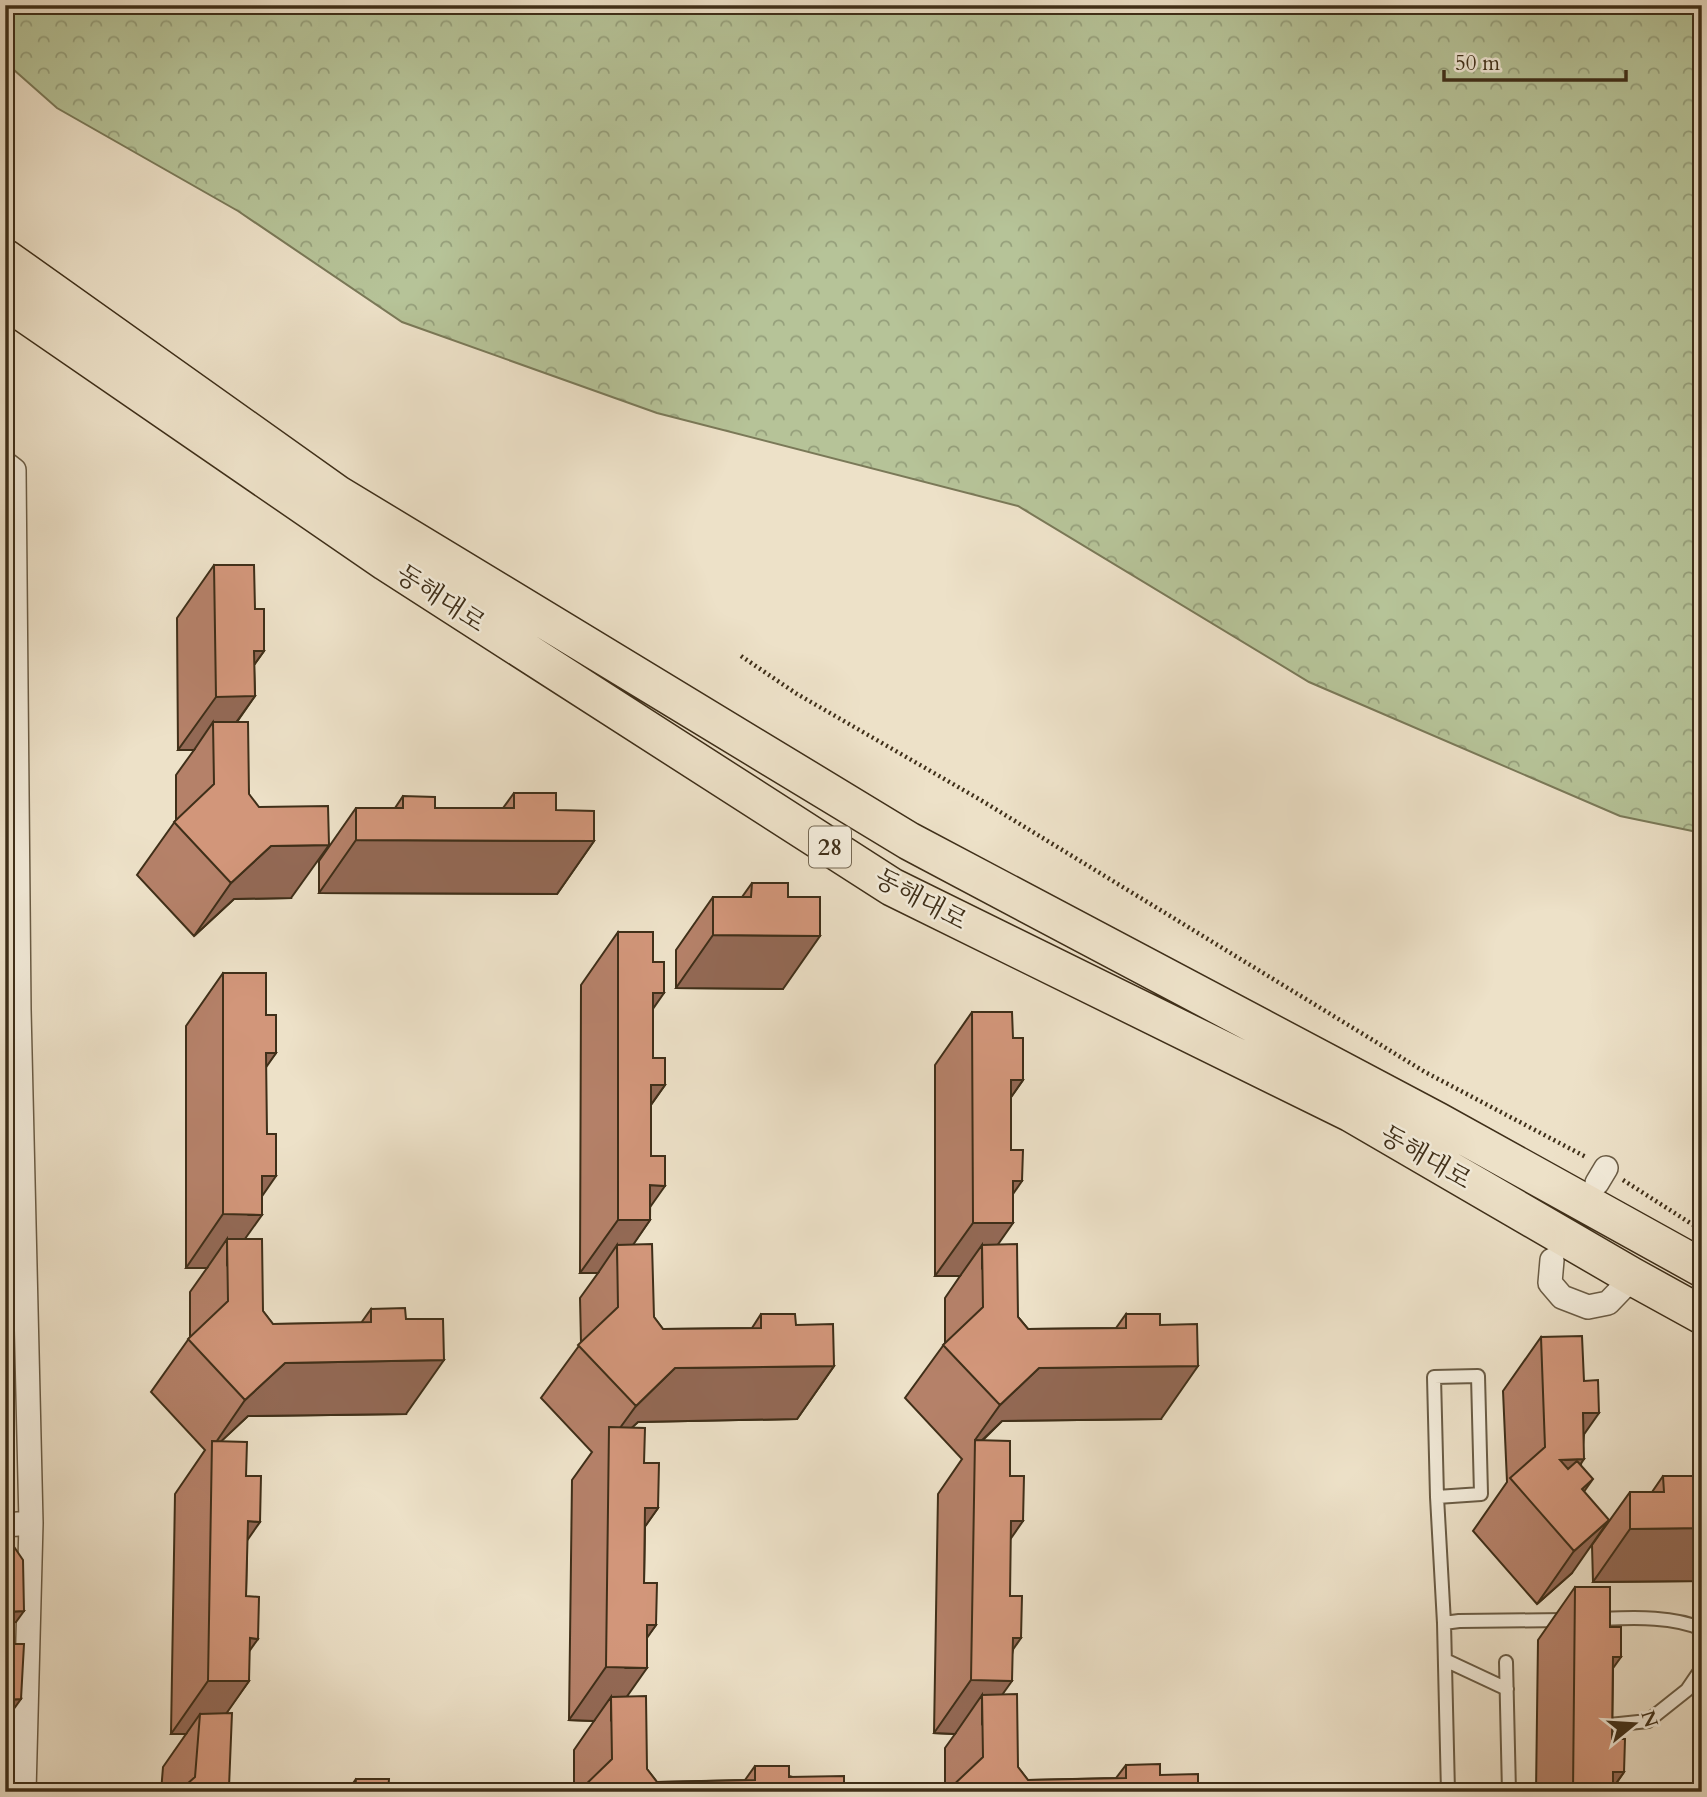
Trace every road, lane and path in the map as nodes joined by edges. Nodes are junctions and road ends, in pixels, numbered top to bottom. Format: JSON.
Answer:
{"nodes":[{"id":1,"x":5,"y":258,"type":"edge"},
{"id":2,"x":5,"y":300,"type":"edge"},
{"id":3,"x":5,"y":463,"type":"edge"},
{"id":4,"x":741,"y":656,"type":"dead end"},
{"id":5,"x":13,"y":972,"type":"edge"},
{"id":6,"x":1702,"y":1231,"type":"edge"},
{"id":7,"x":1552,"y":1260,"type":"dead end"},
{"id":8,"x":1702,"y":1268,"type":"edge"},
{"id":9,"x":1633,"y":1277,"type":"junction"},
{"id":10,"x":1702,"y":1315,"type":"edge"},
{"id":11,"x":1437,"y":1497,"type":"junction"},
{"id":12,"x":31,"y":1523,"type":"junction"},
{"id":13,"x":5,"y":1525,"type":"edge"},
{"id":14,"x":1444,"y":1623,"type":"junction"},
{"id":15,"x":1702,"y":1629,"type":"edge"},
{"id":16,"x":1445,"y":1660,"type":"junction"},
{"id":17,"x":1506,"y":1662,"type":"dead end"},
{"id":18,"x":1702,"y":1668,"type":"edge"},
{"id":19,"x":1507,"y":1689,"type":"junction"},
{"id":20,"x":1600,"y":1726,"type":"edge"},
{"id":21,"x":24,"y":1792,"type":"edge"},
{"id":22,"x":1448,"y":1792,"type":"edge"},
{"id":23,"x":1508,"y":1792,"type":"edge"}],
"edges":[{"from":1,"to":8,"type":"main road"},
{"from":2,"to":9,"type":"main road","name":"동해대로","number":"28"},
{"from":3,"to":5,"type":"street"},
{"from":4,"to":6,"type":"path"},
{"from":5,"to":12,"type":"street"},
{"from":7,"to":9,"type":"street"},
{"from":9,"to":10,"type":"main road","name":"동해대로","number":"28"},
{"from":11,"to":11,"type":"lane"},
{"from":11,"to":14,"type":"lane"},
{"from":12,"to":13,"type":"street"},
{"from":12,"to":21,"type":"street"},
{"from":14,"to":15,"type":"lane"},
{"from":14,"to":16,"type":"lane"},
{"from":16,"to":19,"type":"lane"},
{"from":16,"to":22,"type":"lane"},
{"from":17,"to":19,"type":"lane"},
{"from":18,"to":20,"type":"lane"},
{"from":19,"to":23,"type":"lane"}]}
